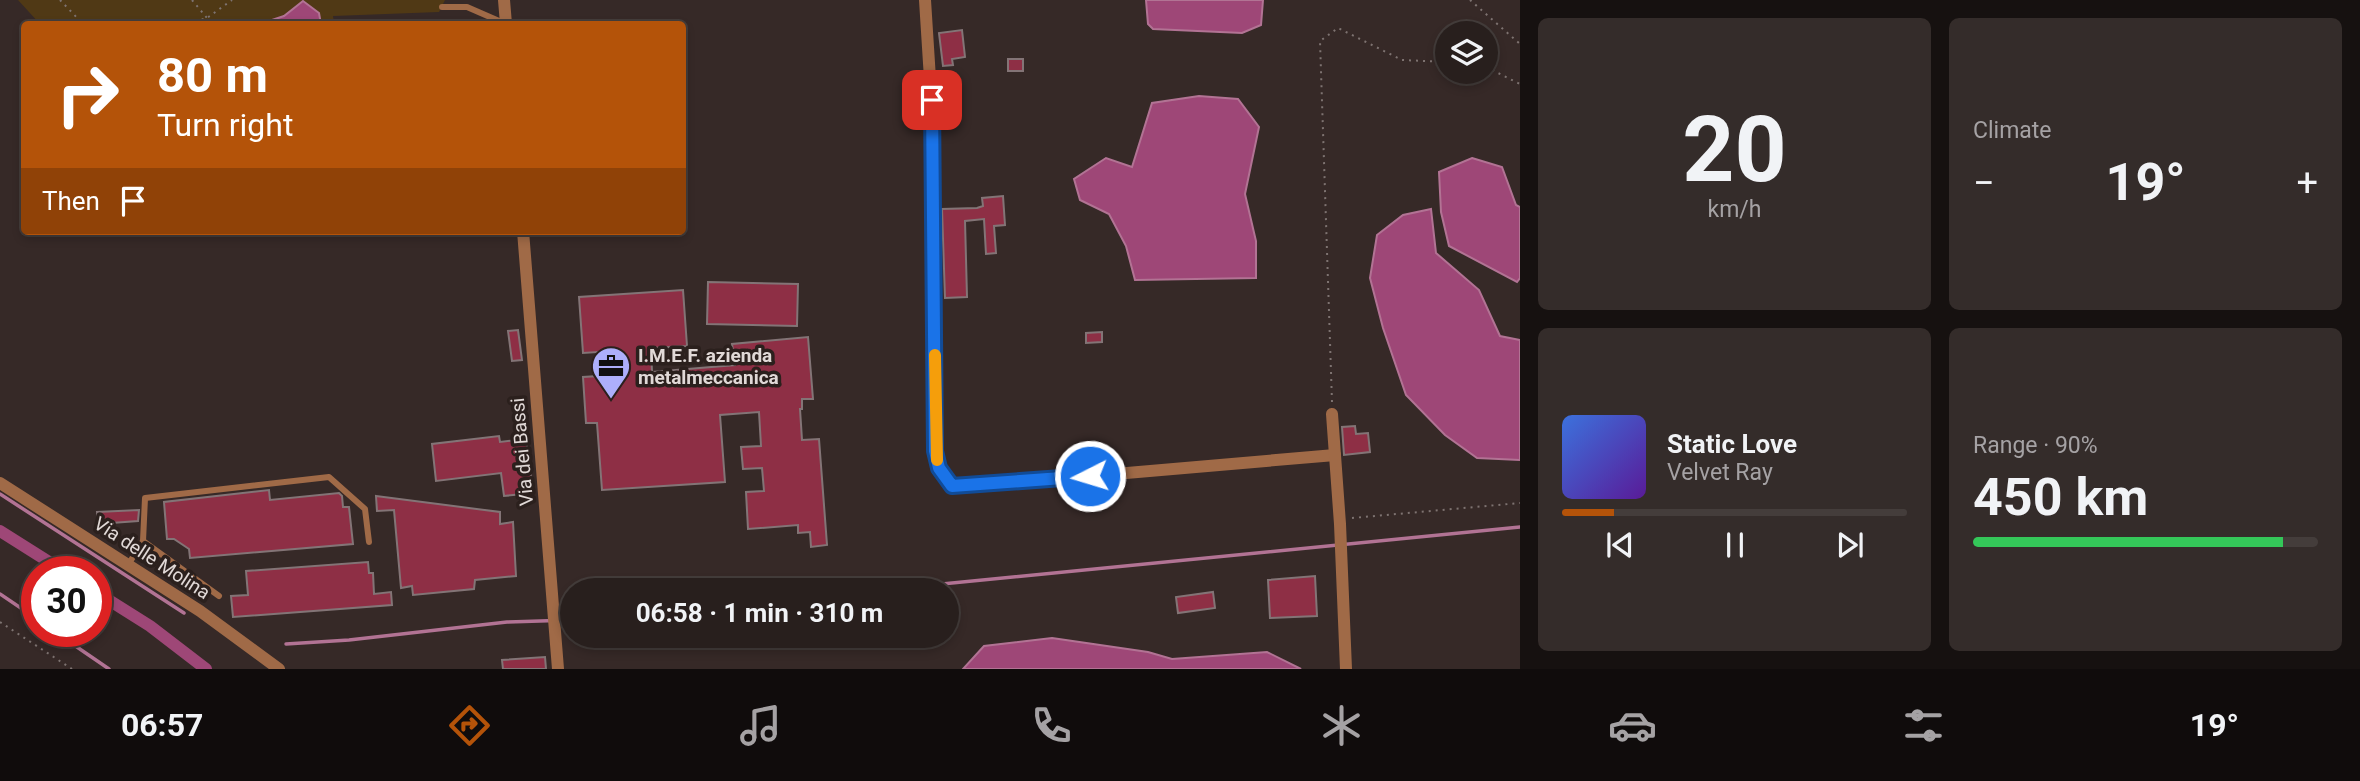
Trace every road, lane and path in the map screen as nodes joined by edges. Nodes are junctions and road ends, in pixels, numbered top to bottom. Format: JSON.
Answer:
{"nodes":[{"id":1,"x":60,"y":0,"type":"edge"},
{"id":2,"x":191,"y":0,"type":"edge"},
{"id":3,"x":232,"y":0,"type":"edge"},
{"id":4,"x":505,"y":0,"type":"edge"},
{"id":5,"x":925,"y":0,"type":"edge"},
{"id":6,"x":1470,"y":0,"type":"edge"},
{"id":7,"x":442,"y":8,"type":"dead end"},
{"id":8,"x":207,"y":18,"type":"junction"},
{"id":9,"x":80,"y":21,"type":"edge"},
{"id":10,"x":197,"y":21,"type":"edge"},
{"id":11,"x":499,"y":21,"type":"edge"},
{"id":12,"x":506,"y":21,"type":"edge"},
{"id":13,"x":1520,"y":44,"type":"edge"},
{"id":14,"x":1435,"y":61,"type":"edge"},
{"id":15,"x":1498,"y":73,"type":"edge"},
{"id":16,"x":1520,"y":84,"type":"edge"},
{"id":17,"x":523,"y":235,"type":"edge"},
{"id":18,"x":1332,"y":414,"type":"joint"},
{"id":19,"x":1335,"y":454,"type":"junction"},
{"id":20,"x":0,"y":483,"type":"edge"},
{"id":21,"x":1520,"y":503,"type":"edge"},
{"id":22,"x":1340,"y":522,"type":"junction"},
{"id":23,"x":143,"y":541,"type":"junction"},
{"id":24,"x":369,"y":542,"type":"dead end"},
{"id":25,"x":128,"y":565,"type":"junction"},
{"id":26,"x":219,"y":596,"type":"dead end"},
{"id":27,"x":0,"y":622,"type":"edge"},
{"id":28,"x":72,"y":669,"type":"edge"},
{"id":29,"x":279,"y":669,"type":"edge"},
{"id":30,"x":558,"y":669,"type":"edge"},
{"id":31,"x":1346,"y":669,"type":"edge"}],
"edges":[{"from":1,"to":9,"type":"path"},
{"from":2,"to":8,"type":"path"},
{"from":3,"to":8,"type":"path"},
{"from":4,"to":12,"type":"street"},
{"from":5,"to":19,"type":"street"},
{"from":6,"to":13,"type":"path"},
{"from":7,"to":11,"type":"lane"},
{"from":8,"to":10,"type":"path"},
{"from":14,"to":18,"type":"path"},
{"from":15,"to":16,"type":"path"},
{"from":17,"to":30,"type":"street","name":"Via dei Bassi"},
{"from":18,"to":19,"type":"street"},
{"from":19,"to":22,"type":"street"},
{"from":20,"to":25,"type":"street","name":"Via delle Molina"},
{"from":21,"to":22,"type":"path"},
{"from":22,"to":31,"type":"street"},
{"from":23,"to":24,"type":"lane"},
{"from":23,"to":25,"type":"lane"},
{"from":23,"to":26,"type":"lane"},
{"from":25,"to":29,"type":"street","name":"Via delle Molina"},
{"from":27,"to":28,"type":"path"}]}
